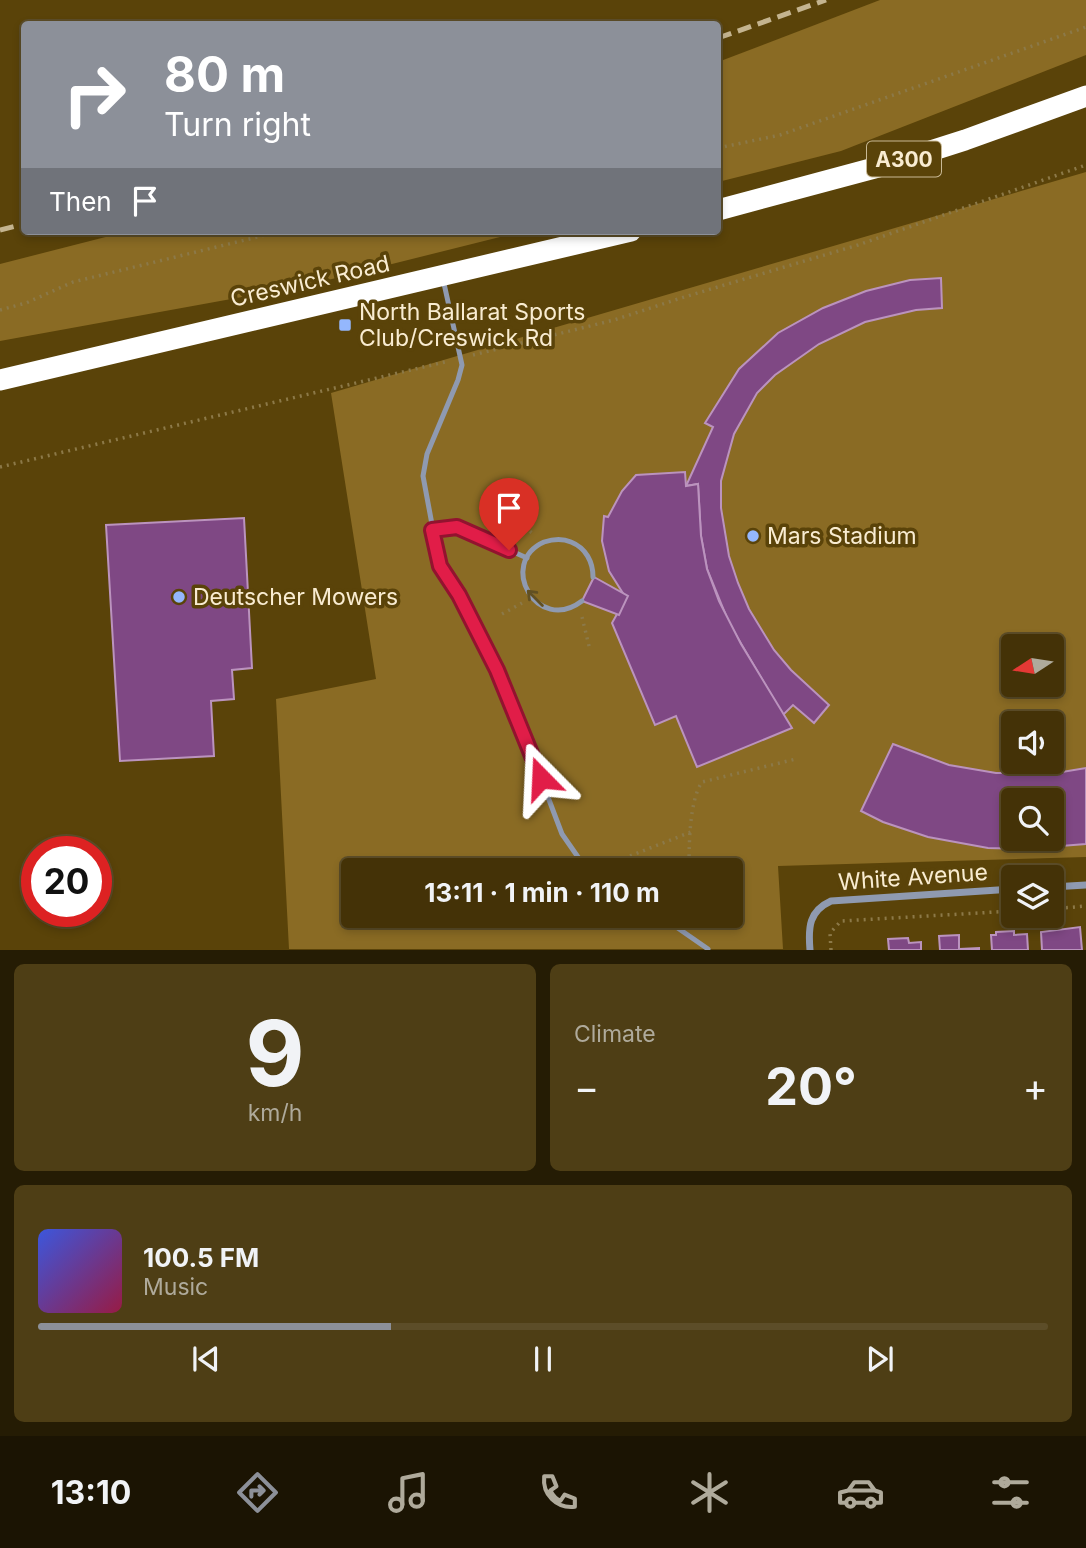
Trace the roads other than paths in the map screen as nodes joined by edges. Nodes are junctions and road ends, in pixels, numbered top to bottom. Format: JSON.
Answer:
{"nodes":[{"id":1,"x":1086,"y":96,"type":"edge"},
{"id":2,"x":721,"y":209,"type":"edge"},
{"id":3,"x":614,"y":235,"type":"edge"},
{"id":4,"x":442,"y":276,"type":"junction"},
{"id":5,"x":0,"y":380,"type":"edge"},
{"id":6,"x":432,"y":530,"type":"junction"},
{"id":7,"x":527,"y":558,"type":"junction"},
{"id":8,"x":593,"y":577,"type":"dead end"},
{"id":9,"x":582,"y":601,"type":"dead end"},
{"id":10,"x":579,"y":858,"type":"edge"},
{"id":11,"x":1086,"y":885,"type":"edge"},
{"id":12,"x":1064,"y":886,"type":"edge"},
{"id":13,"x":1001,"y":890,"type":"edge"},
{"id":14,"x":678,"y":928,"type":"edge"},
{"id":15,"x":708,"y":949,"type":"edge"},
{"id":16,"x":810,"y":950,"type":"edge"}],
"edges":[{"from":1,"to":2,"type":"highway","number":"A300"},
{"from":3,"to":4,"type":"highway","name":"Creswick Road"},
{"from":4,"to":5,"type":"highway","name":"Creswick Road"},
{"from":4,"to":6,"type":"lane"},
{"from":6,"to":7,"type":"lane"},
{"from":6,"to":10,"type":"lane"},
{"from":7,"to":8,"type":"lane"},
{"from":9,"to":7,"type":"lane","one_way":true},
{"from":11,"to":12,"type":"street"},
{"from":13,"to":16,"type":"street","name":"White Avenue"},
{"from":14,"to":15,"type":"lane"}]}
